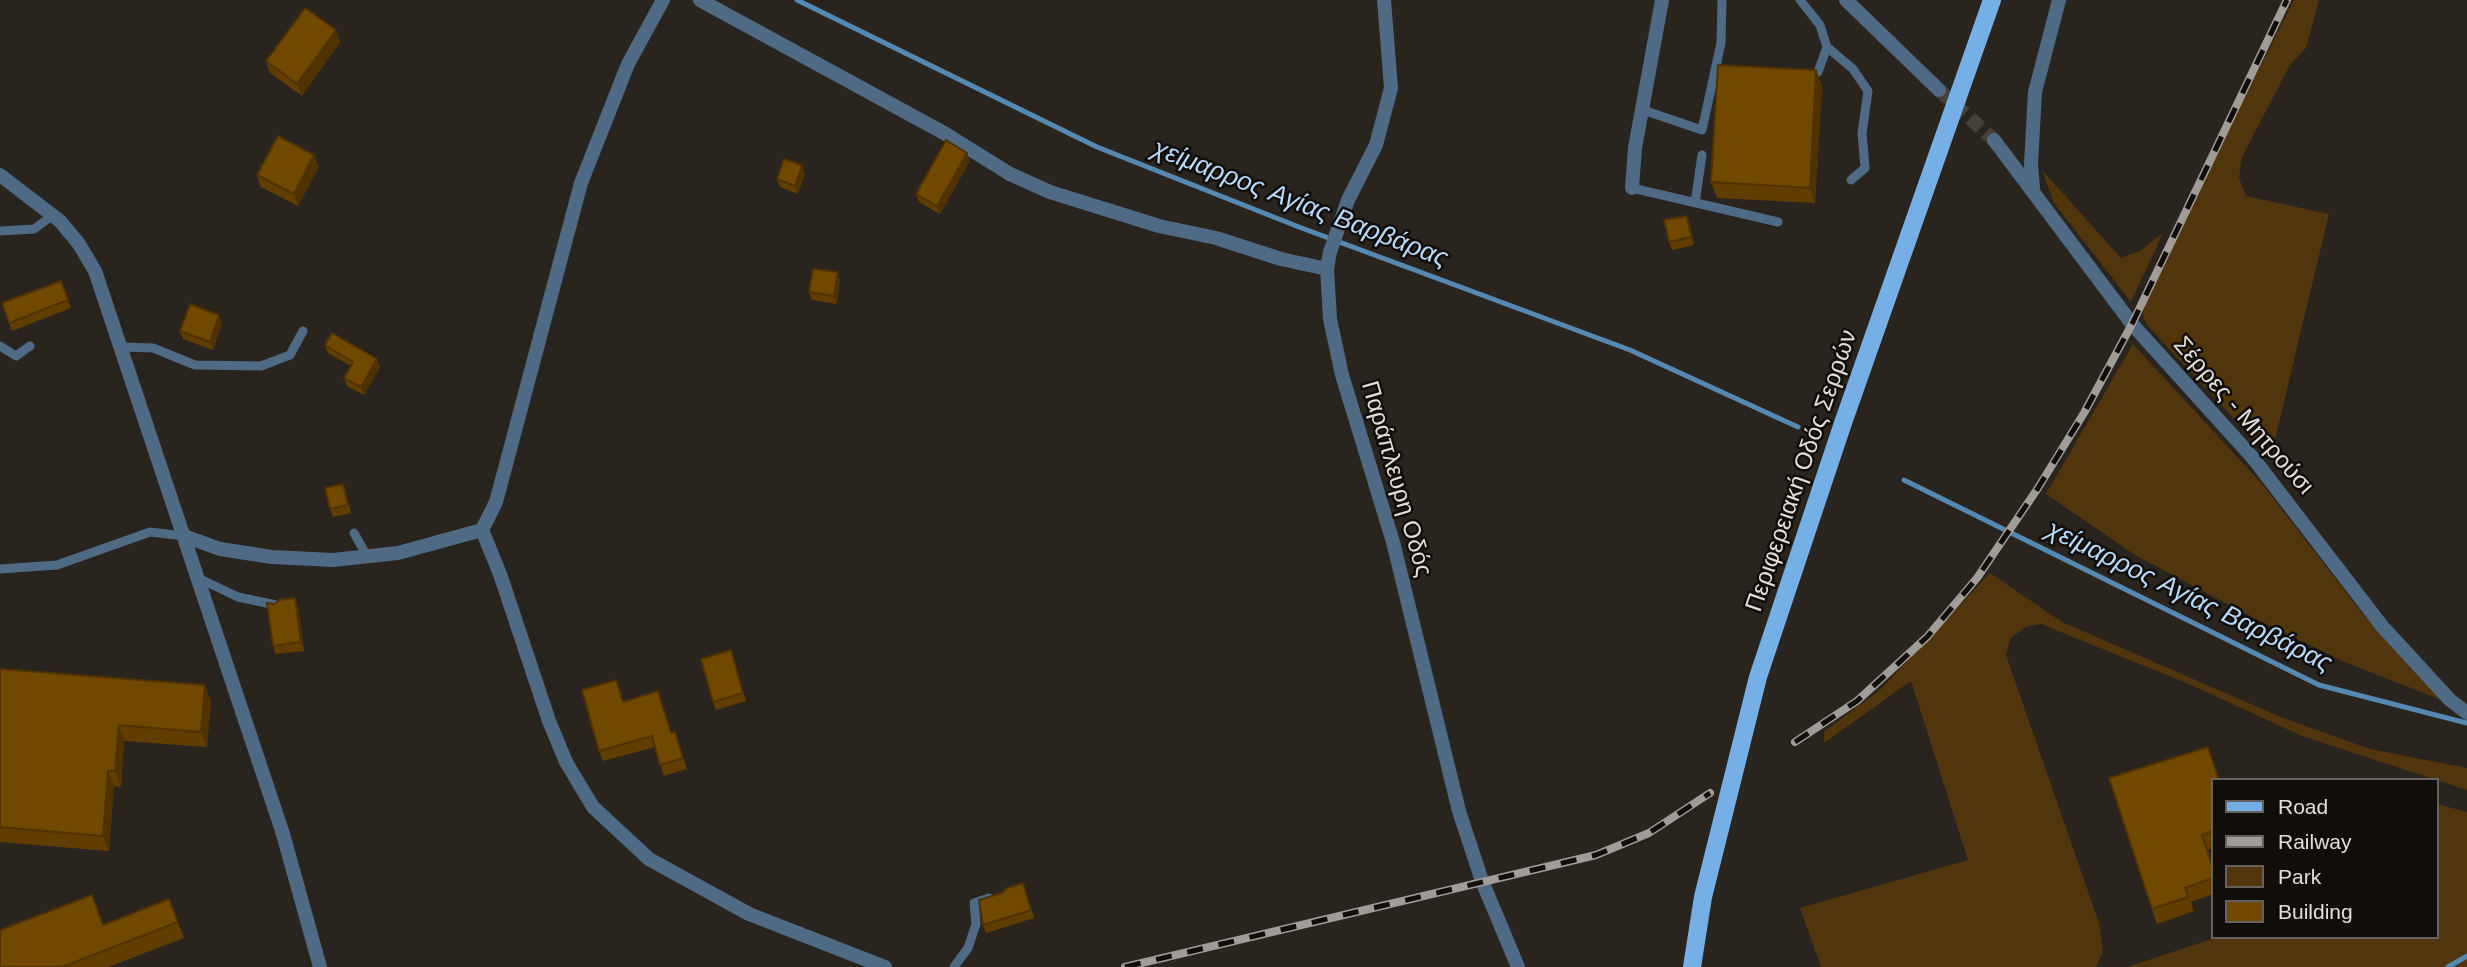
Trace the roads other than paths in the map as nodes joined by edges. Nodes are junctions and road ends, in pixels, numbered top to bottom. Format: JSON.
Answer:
{"nodes":[{"id":1,"x":663,"y":0,"type":"edge"},
{"id":2,"x":700,"y":0,"type":"edge"},
{"id":3,"x":1384,"y":0,"type":"edge"},
{"id":4,"x":1662,"y":0,"type":"edge"},
{"id":5,"x":1721,"y":0,"type":"edge"},
{"id":6,"x":1800,"y":0,"type":"edge"},
{"id":7,"x":1846,"y":0,"type":"edge"},
{"id":8,"x":1992,"y":0,"type":"edge"},
{"id":9,"x":2059,"y":0,"type":"edge"},
{"id":10,"x":1827,"y":47,"type":"junction"},
{"id":11,"x":1818,"y":72,"type":"edge"},
{"id":12,"x":1939,"y":90,"type":"tunnel mouth"},
{"id":13,"x":1643,"y":110,"type":"junction"},
{"id":14,"x":1994,"y":140,"type":"tunnel mouth"},
{"id":15,"x":1702,"y":155,"type":"dead end"},
{"id":16,"x":0,"y":175,"type":"edge"},
{"id":17,"x":1850,"y":180,"type":"dead end"},
{"id":18,"x":1632,"y":188,"type":"joint"},
{"id":19,"x":2033,"y":190,"type":"junction"},
{"id":20,"x":1695,"y":203,"type":"junction"},
{"id":21,"x":53,"y":215,"type":"junction"},
{"id":22,"x":1778,"y":222,"type":"dead end"},
{"id":23,"x":0,"y":231,"type":"edge"},
{"id":24,"x":1327,"y":269,"type":"junction"},
{"id":25,"x":303,"y":331,"type":"dead end"},
{"id":26,"x":0,"y":346,"type":"edge"},
{"id":27,"x":30,"y":346,"type":"dead end"},
{"id":28,"x":122,"y":347,"type":"junction"},
{"id":29,"x":482,"y":530,"type":"junction"},
{"id":30,"x":354,"y":533,"type":"dead end"},
{"id":31,"x":184,"y":536,"type":"junction"},
{"id":32,"x":368,"y":558,"type":"junction"},
{"id":33,"x":0,"y":569,"type":"edge"},
{"id":34,"x":198,"y":578,"type":"junction"},
{"id":35,"x":276,"y":605,"type":"edge"},
{"id":36,"x":2467,"y":713,"type":"edge"},
{"id":37,"x":1003,"y":894,"type":"edge"},
{"id":38,"x":320,"y":967,"type":"edge"},
{"id":39,"x":886,"y":967,"type":"edge"},
{"id":40,"x":954,"y":967,"type":"edge"},
{"id":41,"x":1518,"y":967,"type":"edge"},
{"id":42,"x":1692,"y":967,"type":"edge"}],
"edges":[{"from":1,"to":29,"type":"street"},
{"from":2,"to":24,"type":"street"},
{"from":3,"to":24,"type":"street","name":"Παράπλευρη Οδός"},
{"from":4,"to":13,"type":"street"},
{"from":5,"to":13,"type":"lane"},
{"from":6,"to":10,"type":"lane"},
{"from":7,"to":12,"type":"street"},
{"from":8,"to":42,"type":"main road","name":"Περιφερειακή Οδός Σερρών"},
{"from":9,"to":19,"type":"street"},
{"from":10,"to":11,"type":"lane"},
{"from":10,"to":17,"type":"lane"},
{"from":13,"to":18,"type":"street"},
{"from":14,"to":19,"type":"street","name":"Σέρρες - Μητρούσι"},
{"from":15,"to":20,"type":"lane"},
{"from":16,"to":21,"type":"street"},
{"from":18,"to":20,"type":"lane"},
{"from":19,"to":36,"type":"street","name":"Σέρρες - Μητρούσι"},
{"from":20,"to":22,"type":"lane"},
{"from":21,"to":23,"type":"lane"},
{"from":21,"to":28,"type":"street"},
{"from":24,"to":41,"type":"street","name":"Παράπλευρη Οδός"},
{"from":25,"to":28,"type":"lane"},
{"from":26,"to":27,"type":"lane"},
{"from":28,"to":31,"type":"street"},
{"from":29,"to":32,"type":"street"},
{"from":29,"to":39,"type":"street"},
{"from":30,"to":32,"type":"lane"},
{"from":31,"to":32,"type":"street"},
{"from":31,"to":33,"type":"lane"},
{"from":31,"to":34,"type":"street"},
{"from":34,"to":35,"type":"lane"},
{"from":34,"to":38,"type":"street"},
{"from":37,"to":40,"type":"lane"}]}
